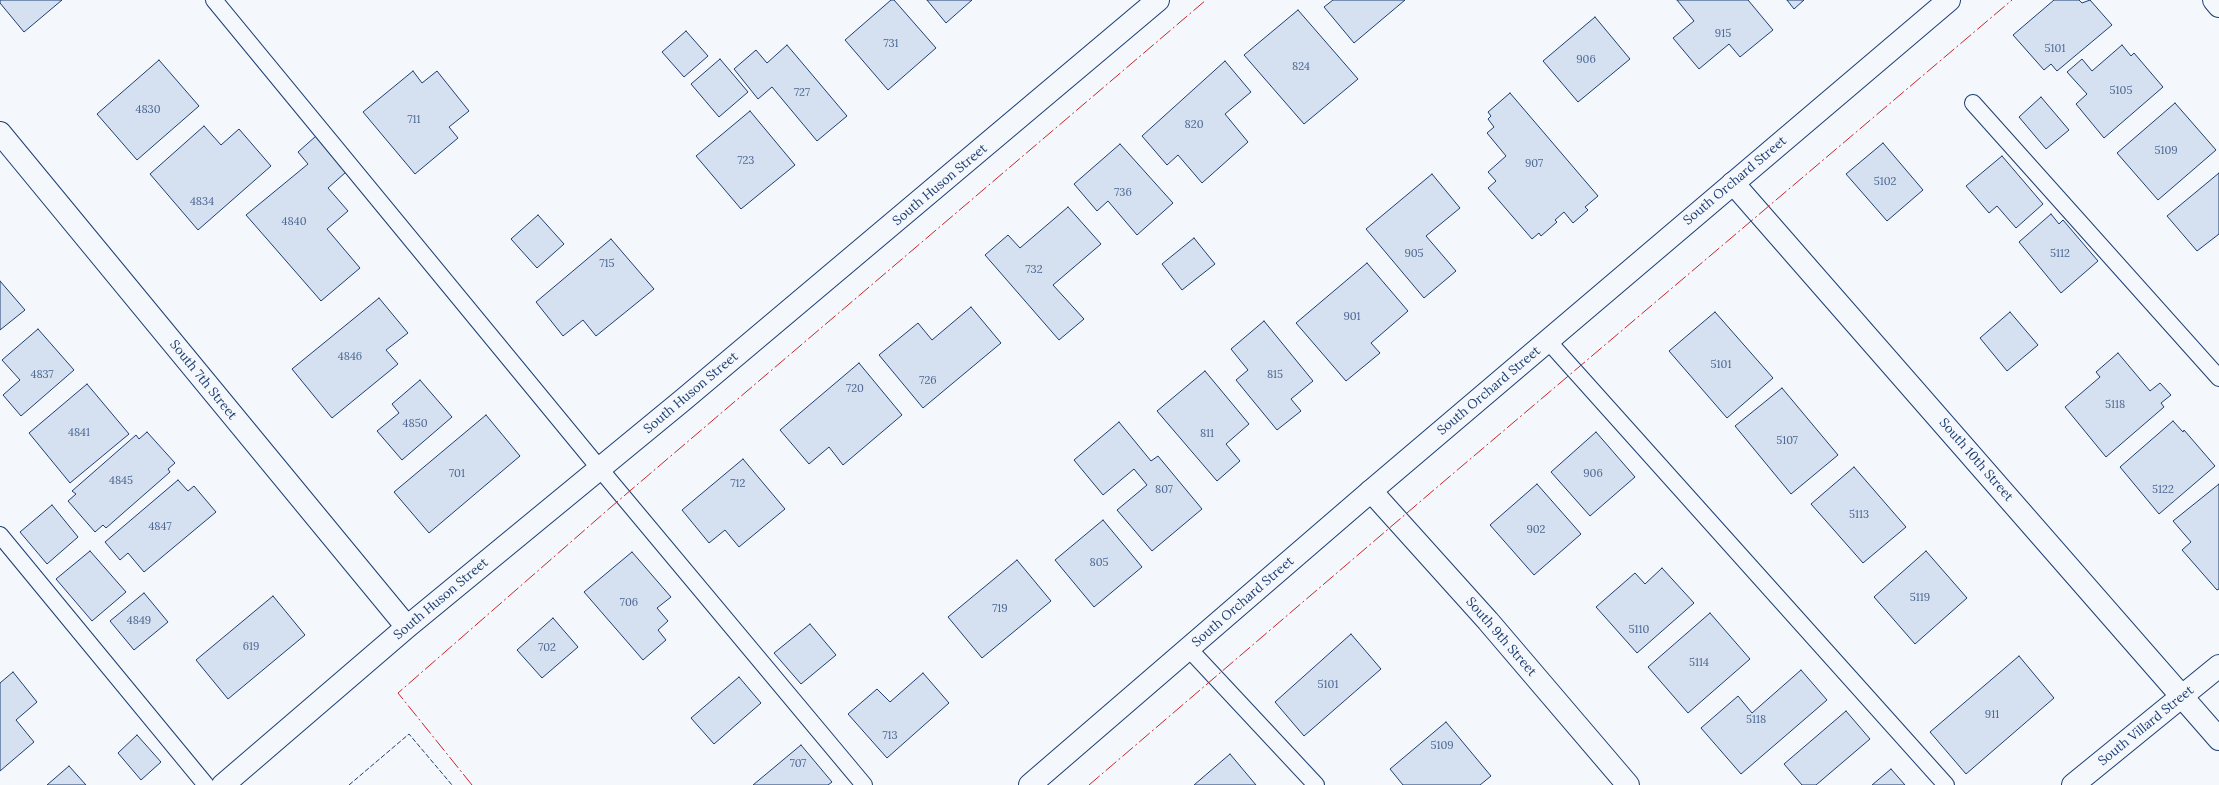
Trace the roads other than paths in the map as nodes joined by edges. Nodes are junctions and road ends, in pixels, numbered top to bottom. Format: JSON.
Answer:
{"nodes":[{"id":1,"x":214,"y":0,"type":"edge"},
{"id":2,"x":1158,"y":0,"type":"edge"},
{"id":3,"x":1949,"y":0,"type":"edge"},
{"id":4,"x":2214,"y":0,"type":"edge"},
{"id":5,"x":2219,"y":6,"type":"edge"},
{"id":6,"x":1973,"y":103,"type":"dead end"},
{"id":7,"x":0,"y":133,"type":"edge"},
{"id":8,"x":1733,"y":182,"type":"junction"},
{"id":9,"x":1548,"y":341,"type":"junction"},
{"id":10,"x":2219,"y":378,"type":"edge"},
{"id":11,"x":600,"y":469,"type":"junction"},
{"id":12,"x":1371,"y":491,"type":"junction"},
{"id":13,"x":0,"y":535,"type":"edge"},
{"id":14,"x":407,"y":627,"type":"junction"},
{"id":15,"x":1189,"y":649,"type":"junction"},
{"id":16,"x":2219,"y":666,"type":"edge"},
{"id":17,"x":2183,"y":697,"type":"junction"},
{"id":18,"x":2219,"y":739,"type":"edge"},
{"id":19,"x":206,"y":785,"type":"edge"},
{"id":20,"x":223,"y":785,"type":"edge"},
{"id":21,"x":864,"y":785,"type":"edge"},
{"id":22,"x":1030,"y":785,"type":"edge"},
{"id":23,"x":1316,"y":785,"type":"edge"},
{"id":24,"x":1628,"y":785,"type":"edge"},
{"id":25,"x":1946,"y":785,"type":"edge"},
{"id":26,"x":2073,"y":785,"type":"edge"}],
"edges":[{"from":1,"to":11,"type":"lane"},
{"from":2,"to":11,"type":"street","name":"South Huson Street"},
{"from":3,"to":8,"type":"street","name":"South Orchard Street"},
{"from":4,"to":5,"type":"street"},
{"from":6,"to":10,"type":"lane"},
{"from":7,"to":14,"type":"street","name":"South 7th Street"},
{"from":8,"to":9,"type":"street","name":"South Orchard Street"},
{"from":8,"to":17,"type":"street","name":"South 10th Street"},
{"from":9,"to":12,"type":"street","name":"South Orchard Street"},
{"from":9,"to":25,"type":"lane"},
{"from":11,"to":14,"type":"street","name":"South Huson Street"},
{"from":11,"to":21,"type":"lane"},
{"from":12,"to":15,"type":"street","name":"South Orchard Street"},
{"from":12,"to":24,"type":"street","name":"South 9th Street"},
{"from":13,"to":19,"type":"lane"},
{"from":14,"to":20,"type":"street","name":"South Huson Street"},
{"from":15,"to":22,"type":"street","name":"South Orchard Street"},
{"from":15,"to":23,"type":"lane"},
{"from":16,"to":17,"type":"street","name":"South Villard Street"},
{"from":17,"to":18,"type":"street","name":"South 10th Street"},
{"from":17,"to":26,"type":"street","name":"South Villard Street"}]}
